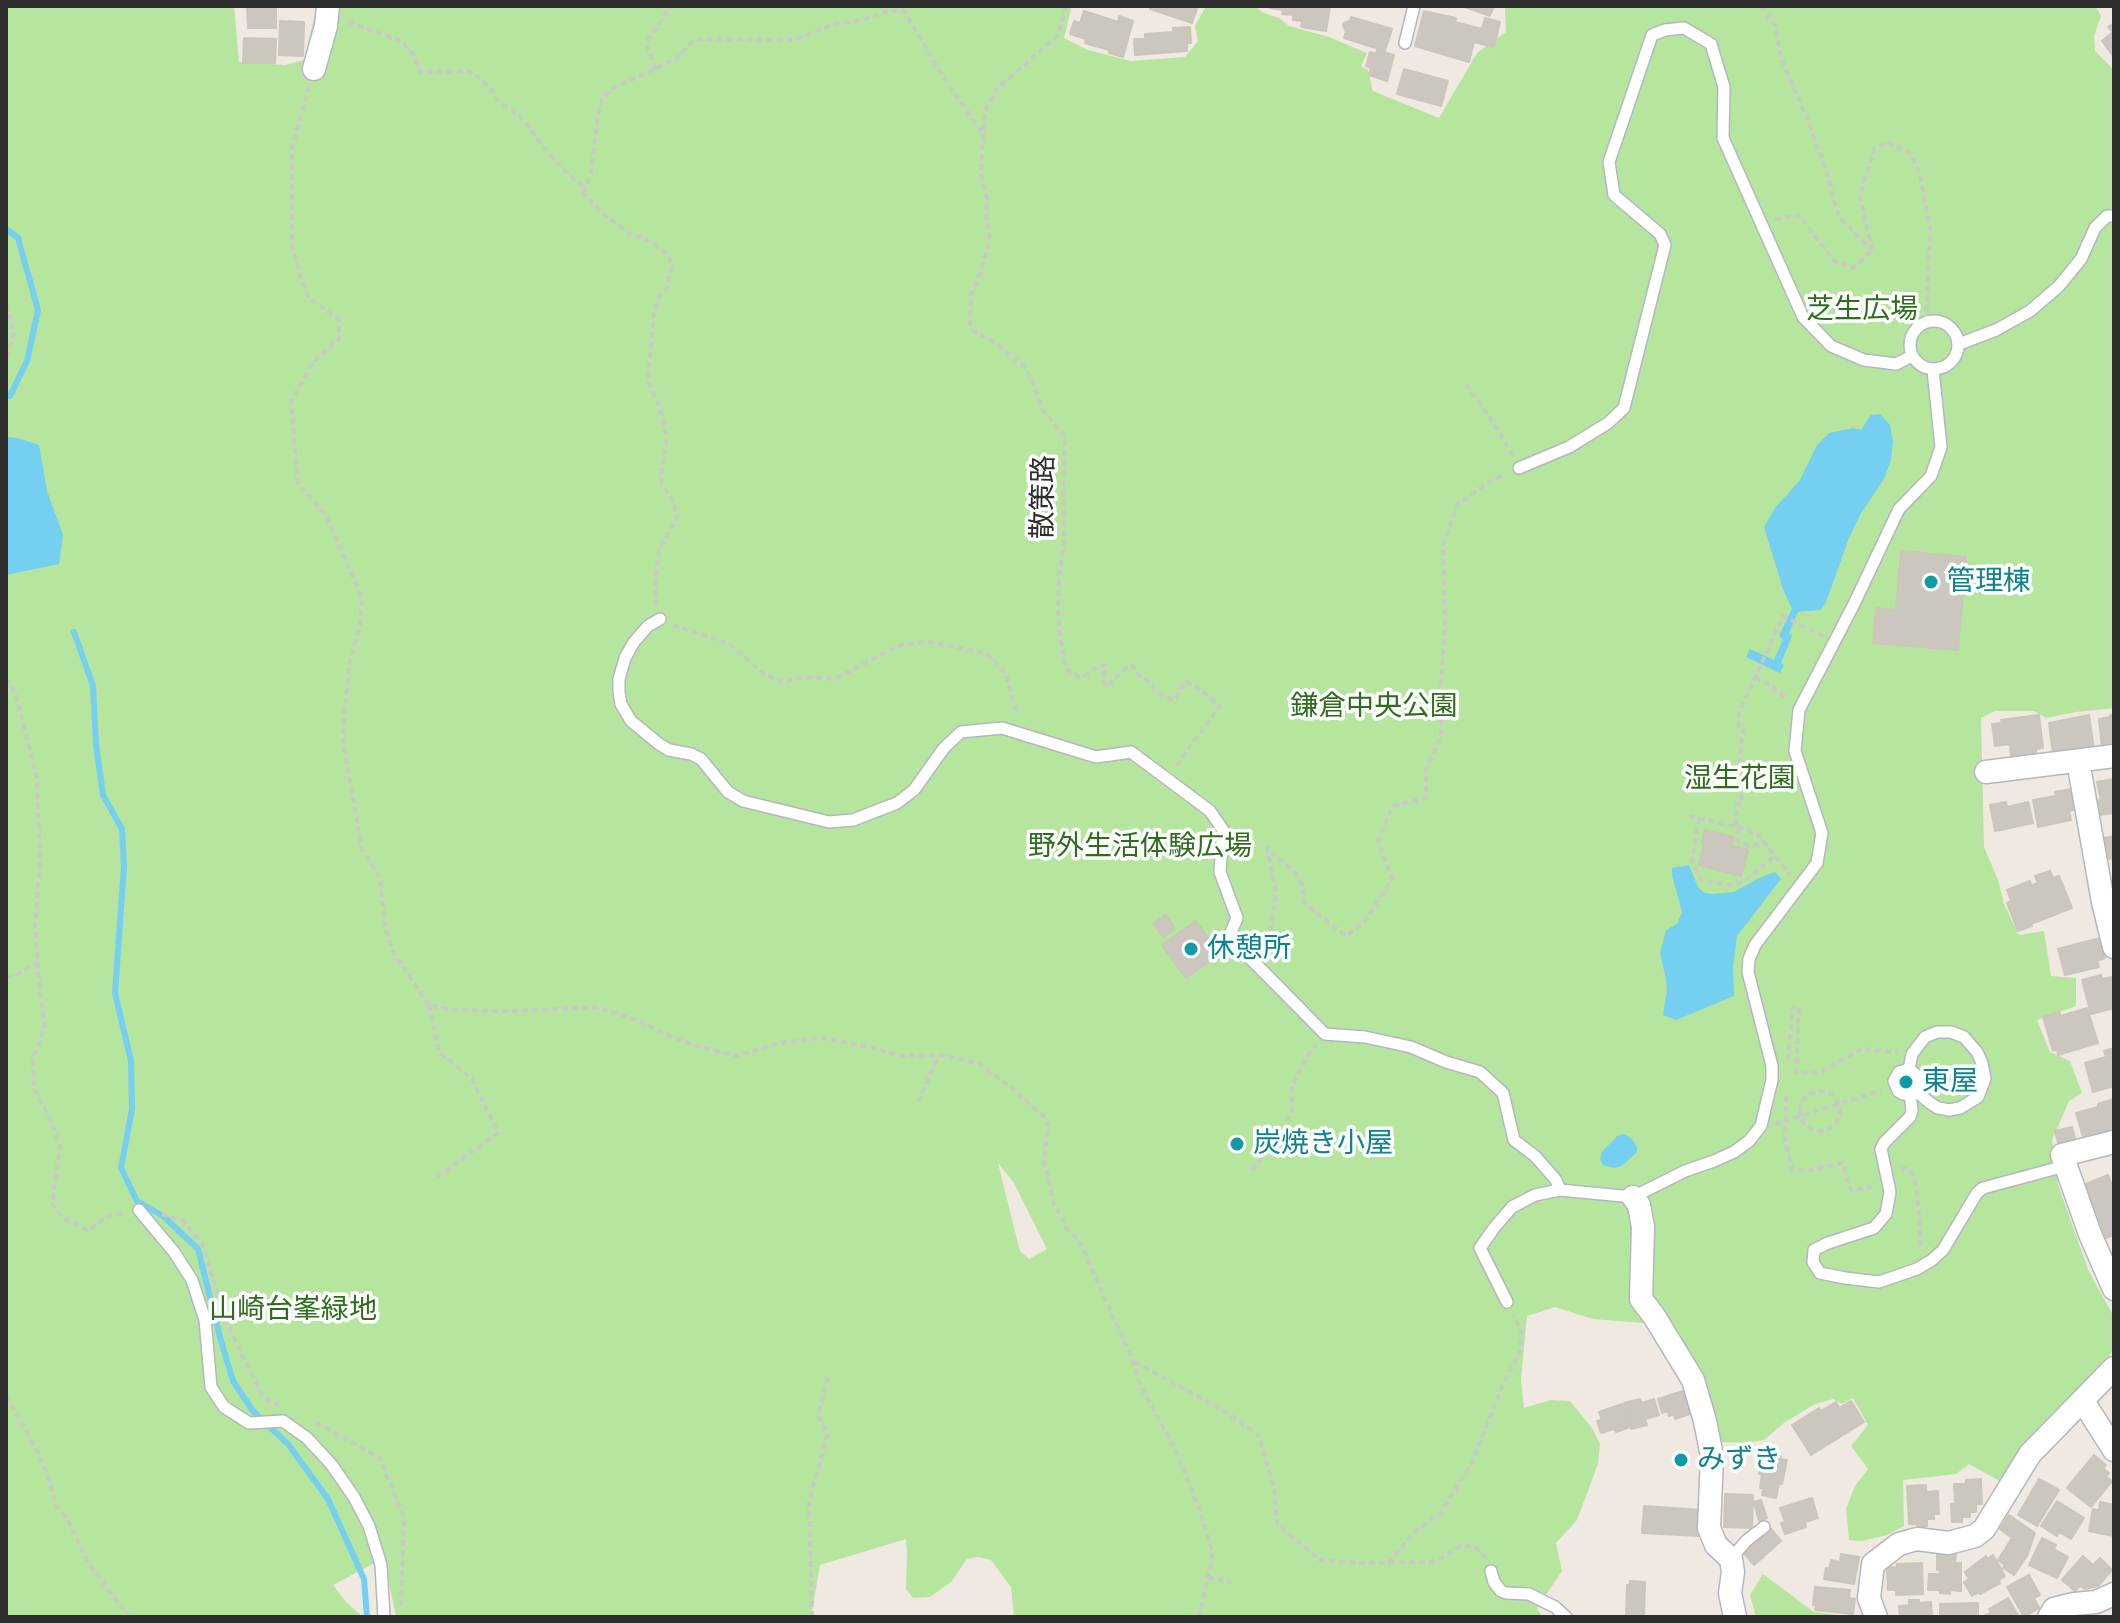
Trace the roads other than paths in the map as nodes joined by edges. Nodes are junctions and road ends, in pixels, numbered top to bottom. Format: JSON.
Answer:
{"nodes":[{"id":1,"x":1414,"y":6,"type":"edge"},
{"id":2,"x":334,"y":12,"type":"edge"},
{"id":3,"x":1405,"y":43,"type":"dead end"},
{"id":4,"x":314,"y":69,"type":"road end"},
{"id":5,"x":2114,"y":216,"type":"edge"},
{"id":6,"x":1959,"y":344,"type":"junction"},
{"id":7,"x":1912,"y":356,"type":"junction"},
{"id":8,"x":1933,"y":370,"type":"junction"},
{"id":9,"x":1519,"y":468,"type":"road end"},
{"id":10,"x":660,"y":619,"type":"road end"},
{"id":11,"x":2114,"y":756,"type":"edge"},
{"id":12,"x":2078,"y":761,"type":"junction"},
{"id":13,"x":1986,"y":772,"type":"dead end"},
{"id":14,"x":2114,"y":947,"type":"edge"},
{"id":15,"x":1909,"y":1069,"type":"junction"},
{"id":16,"x":1912,"y":1092,"type":"junction"},
{"id":17,"x":2114,"y":1142,"type":"edge"},
{"id":18,"x":2065,"y":1166,"type":"junction"},
{"id":19,"x":1560,"y":1190,"type":"junction"},
{"id":20,"x":1633,"y":1197,"type":"junction"},
{"id":21,"x":139,"y":1210,"type":"road end"},
{"id":22,"x":2114,"y":1289,"type":"edge"},
{"id":23,"x":1507,"y":1302,"type":"road end"},
{"id":24,"x":2114,"y":1368,"type":"edge"},
{"id":25,"x":2083,"y":1401,"type":"junction"},
{"id":26,"x":2114,"y":1450,"type":"edge"},
{"id":27,"x":1764,"y":1527,"type":"dead end"},
{"id":28,"x":1731,"y":1559,"type":"junction"},
{"id":29,"x":1491,"y":1571,"type":"road end"},
{"id":30,"x":2114,"y":1594,"type":"edge"},
{"id":31,"x":384,"y":1617,"type":"edge"},
{"id":32,"x":1566,"y":1617,"type":"edge"},
{"id":33,"x":1735,"y":1617,"type":"edge"},
{"id":34,"x":1876,"y":1617,"type":"edge"},
{"id":35,"x":2049,"y":1617,"type":"edge"}],
"edges":[{"from":1,"to":3,"type":"lane"},
{"from":2,"to":4,"type":"street"},
{"from":5,"to":6,"type":"lane"},
{"from":6,"to":7,"type":"lane"},
{"from":6,"to":8,"type":"lane"},
{"from":7,"to":8,"type":"lane"},
{"from":7,"to":9,"type":"lane"},
{"from":8,"to":20,"type":"lane"},
{"from":10,"to":19,"type":"lane"},
{"from":11,"to":12,"type":"street"},
{"from":12,"to":13,"type":"street"},
{"from":12,"to":14,"type":"street"},
{"from":15,"to":16,"type":"lane"},
{"from":15,"to":16,"type":"lane"},
{"from":15,"to":16,"type":"lane"},
{"from":16,"to":18,"type":"lane"},
{"from":17,"to":18,"type":"street"},
{"from":18,"to":22,"type":"street"},
{"from":19,"to":20,"type":"lane"},
{"from":19,"to":23,"type":"lane"},
{"from":20,"to":28,"type":"street"},
{"from":21,"to":31,"type":"lane"},
{"from":24,"to":25,"type":"street"},
{"from":25,"to":26,"type":"street"},
{"from":25,"to":34,"type":"street"},
{"from":27,"to":28,"type":"lane"},
{"from":28,"to":33,"type":"street"},
{"from":29,"to":32,"type":"lane"},
{"from":30,"to":35,"type":"street"}]}
